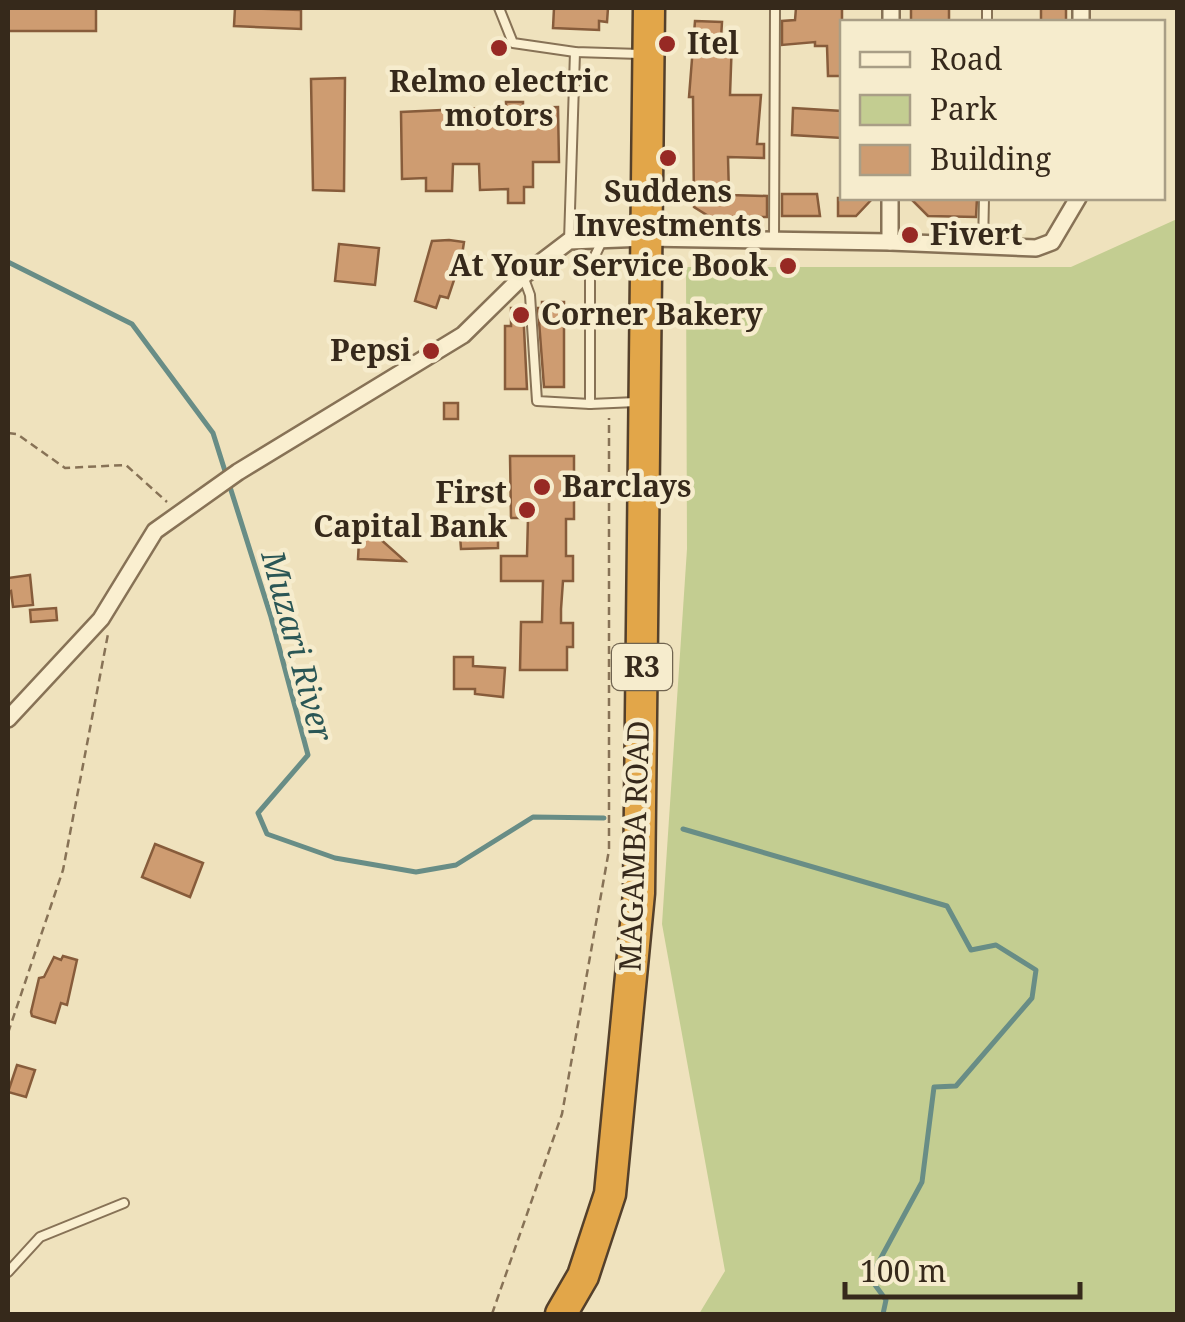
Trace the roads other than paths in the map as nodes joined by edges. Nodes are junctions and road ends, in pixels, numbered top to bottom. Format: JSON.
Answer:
{"nodes":[{"id":1,"x":499,"y":8,"type":"edge"},
{"id":2,"x":649,"y":8,"type":"edge"},
{"id":3,"x":775,"y":8,"type":"edge"},
{"id":4,"x":575,"y":52,"type":"junction"},
{"id":5,"x":648,"y":54,"type":"junction"},
{"id":6,"x":890,"y":200,"type":"edge"},
{"id":7,"x":984,"y":200,"type":"edge"},
{"id":8,"x":1077,"y":200,"type":"edge"},
{"id":9,"x":646,"y":238,"type":"junction"},
{"id":10,"x":602,"y":240,"type":"junction"},
{"id":11,"x":774,"y":240,"type":"junction"},
{"id":12,"x":569,"y":241,"type":"junction"},
{"id":13,"x":890,"y":242,"type":"junction"},
{"id":14,"x":983,"y":247,"type":"junction"},
{"id":15,"x":524,"y":276,"type":"junction"},
{"id":16,"x":645,"y":402,"type":"junction"},
{"id":17,"x":590,"y":404,"type":"junction"},
{"id":18,"x":8,"y":719,"type":"edge"},
{"id":19,"x":124,"y":1203,"type":"dead end"},
{"id":20,"x":8,"y":1272,"type":"edge"},
{"id":21,"x":562,"y":1314,"type":"edge"}],
"edges":[{"from":1,"to":4,"type":"lane"},
{"from":2,"to":5,"type":"highway","name":"MAGAMBA ROAD","number":"R3"},
{"from":3,"to":11,"type":"lane"},
{"from":4,"to":5,"type":"lane"},
{"from":4,"to":12,"type":"lane"},
{"from":5,"to":9,"type":"highway","name":"MAGAMBA ROAD","number":"R3"},
{"from":6,"to":13,"type":"street"},
{"from":7,"to":14,"type":"lane"},
{"from":8,"to":14,"type":"street"},
{"from":9,"to":10,"type":"street"},
{"from":9,"to":11,"type":"street"},
{"from":9,"to":16,"type":"highway","name":"MAGAMBA ROAD","number":"R3"},
{"from":10,"to":12,"type":"street"},
{"from":10,"to":17,"type":"lane"},
{"from":11,"to":13,"type":"street"},
{"from":12,"to":15,"type":"street"},
{"from":13,"to":14,"type":"street"},
{"from":15,"to":17,"type":"lane"},
{"from":15,"to":18,"type":"street"},
{"from":16,"to":17,"type":"lane"},
{"from":16,"to":21,"type":"highway","name":"MAGAMBA ROAD","number":"R3"},
{"from":19,"to":20,"type":"lane"}]}
